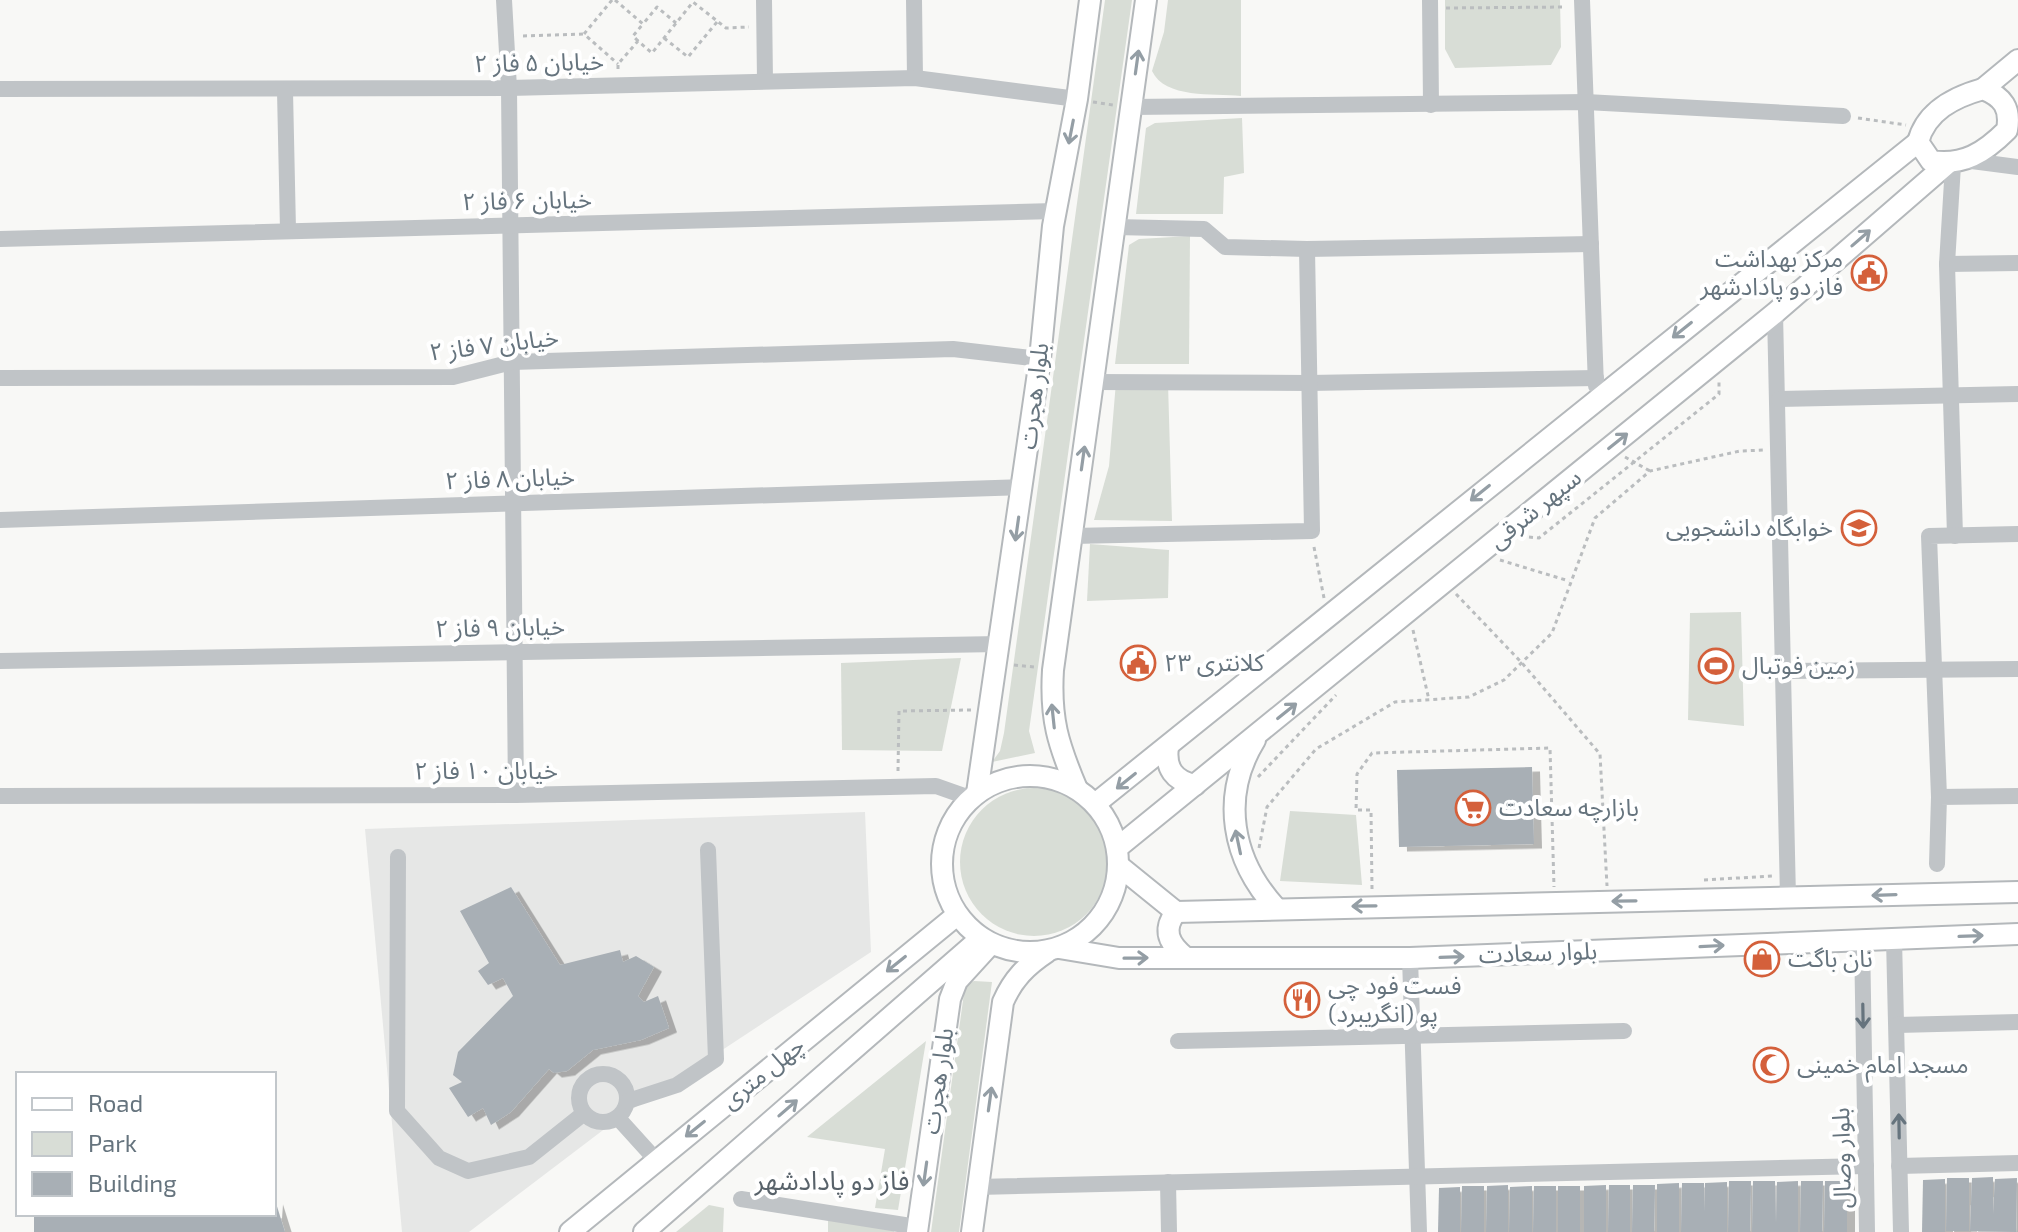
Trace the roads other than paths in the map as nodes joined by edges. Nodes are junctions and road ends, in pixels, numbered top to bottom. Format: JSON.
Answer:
{"nodes":[{"id":1,"x":504,"y":0,"type":"edge"},
{"id":2,"x":764,"y":0,"type":"edge"},
{"id":3,"x":914,"y":0,"type":"edge"},
{"id":4,"x":1090,"y":0,"type":"edge"},
{"id":5,"x":1146,"y":0,"type":"edge"},
{"id":6,"x":1582,"y":3,"type":"edge"},
{"id":7,"x":1430,"y":4,"type":"edge"},
{"id":8,"x":2018,"y":60,"type":"edge"},
{"id":9,"x":915,"y":78,"type":"junction"},
{"id":10,"x":765,"y":81,"type":"junction"},
{"id":11,"x":509,"y":88,"type":"junction"},
{"id":12,"x":0,"y":89,"type":"edge"},
{"id":13,"x":1983,"y":89,"type":"junction"},
{"id":14,"x":285,"y":91,"type":"junction"},
{"id":15,"x":1077,"y":99,"type":"junction"},
{"id":16,"x":1586,"y":102,"type":"junction"},
{"id":17,"x":1431,"y":105,"type":"junction"},
{"id":18,"x":1131,"y":107,"type":"junction"},
{"id":19,"x":2014,"y":112,"type":"edge"},
{"id":20,"x":1843,"y":116,"type":"road end"},
{"id":21,"x":1920,"y":135,"type":"junction"},
{"id":22,"x":2009,"y":138,"type":"edge"},
{"id":23,"x":1955,"y":163,"type":"junction"},
{"id":24,"x":2018,"y":167,"type":"edge"},
{"id":25,"x":1055,"y":211,"type":"junction"},
{"id":26,"x":511,"y":226,"type":"junction"},
{"id":27,"x":1115,"y":227,"type":"junction"},
{"id":28,"x":288,"y":230,"type":"junction"},
{"id":29,"x":0,"y":239,"type":"edge"},
{"id":30,"x":1591,"y":244,"type":"junction"},
{"id":31,"x":1307,"y":249,"type":"junction"},
{"id":32,"x":2018,"y":263,"type":"edge"},
{"id":33,"x":1947,"y":264,"type":"junction"},
{"id":34,"x":1775,"y":313,"type":"junction"},
{"id":35,"x":1040,"y":359,"type":"junction"},
{"id":36,"x":512,"y":362,"type":"junction"},
{"id":37,"x":0,"y":378,"type":"edge"},
{"id":38,"x":1093,"y":382,"type":"junction"},
{"id":39,"x":1309,"y":383,"type":"junction"},
{"id":40,"x":1596,"y":388,"type":"junction"},
{"id":41,"x":2018,"y":394,"type":"edge"},
{"id":42,"x":1951,"y":395,"type":"junction"},
{"id":43,"x":1779,"y":399,"type":"junction"},
{"id":44,"x":1022,"y":487,"type":"junction"},
{"id":45,"x":512,"y":503,"type":"junction"},
{"id":46,"x":0,"y":520,"type":"edge"},
{"id":47,"x":2018,"y":534,"type":"edge"},
{"id":48,"x":1072,"y":536,"type":"junction"},
{"id":49,"x":1955,"y":536,"type":"junction"},
{"id":50,"x":513,"y":651,"type":"junction"},
{"id":51,"x":999,"y":653,"type":"junction"},
{"id":52,"x":0,"y":661,"type":"edge"},
{"id":53,"x":2018,"y":669,"type":"edge"},
{"id":54,"x":1934,"y":670,"type":"junction"},
{"id":55,"x":1784,"y":671,"type":"junction"},
{"id":56,"x":1260,"y":733,"type":"junction"},
{"id":57,"x":1168,"y":747,"type":"junction"},
{"id":58,"x":1195,"y":785,"type":"junction"},
{"id":59,"x":1077,"y":789,"type":"junction"},
{"id":60,"x":516,"y":795,"type":"junction"},
{"id":61,"x":0,"y":796,"type":"edge"},
{"id":62,"x":974,"y":796,"type":"junction"},
{"id":63,"x":2018,"y":796,"type":"edge"},
{"id":64,"x":1939,"y":797,"type":"junction"},
{"id":65,"x":1095,"y":804,"type":"junction"},
{"id":66,"x":708,"y":850,"type":"dead end"},
{"id":67,"x":1118,"y":856,"type":"junction"},
{"id":68,"x":398,"y":857,"type":"dead end"},
{"id":69,"x":1937,"y":864,"type":"dead end"},
{"id":70,"x":2018,"y":892,"type":"edge"},
{"id":71,"x":1788,"y":898,"type":"junction"},
{"id":72,"x":1276,"y":908,"type":"junction"},
{"id":73,"x":1176,"y":912,"type":"junction"},
{"id":74,"x":957,"y":915,"type":"junction"},
{"id":75,"x":2018,"y":934,"type":"edge"},
{"id":76,"x":1862,"y":938,"type":"junction"},
{"id":77,"x":1894,"y":939,"type":"junction"},
{"id":78,"x":986,"y":941,"type":"junction"},
{"id":79,"x":1054,"y":949,"type":"junction"},
{"id":80,"x":1185,"y":957,"type":"junction"},
{"id":81,"x":1410,"y":958,"type":"junction"},
{"id":82,"x":2018,"y":1022,"type":"edge"},
{"id":83,"x":1897,"y":1025,"type":"junction"},
{"id":84,"x":1624,"y":1031,"type":"dead end"},
{"id":85,"x":1415,"y":1036,"type":"junction"},
{"id":86,"x":1178,"y":1041,"type":"dead end"},
{"id":87,"x":628,"y":1101,"type":"junction"},
{"id":88,"x":583,"y":1114,"type":"junction"},
{"id":89,"x":618,"y":1118,"type":"junction"},
{"id":90,"x":656,"y":1160,"type":"junction"},
{"id":91,"x":2018,"y":1163,"type":"edge"},
{"id":92,"x":1866,"y":1166,"type":"junction"},
{"id":93,"x":1899,"y":1166,"type":"junction"},
{"id":94,"x":1418,"y":1176,"type":"junction"},
{"id":95,"x":1168,"y":1182,"type":"junction"},
{"id":96,"x":978,"y":1187,"type":"junction"},
{"id":97,"x":741,"y":1199,"type":"dead end"},
{"id":98,"x":917,"y":1230,"type":"edge"},
{"id":99,"x":570,"y":1232,"type":"edge"},
{"id":100,"x":644,"y":1232,"type":"edge"},
{"id":101,"x":972,"y":1232,"type":"edge"},
{"id":102,"x":1169,"y":1232,"type":"edge"},
{"id":103,"x":1419,"y":1232,"type":"edge"},
{"id":104,"x":1867,"y":1232,"type":"edge"},
{"id":105,"x":1901,"y":1232,"type":"edge"}],
"edges":[{"from":1,"to":11,"type":"street"},
{"from":2,"to":10,"type":"street"},
{"from":3,"to":9,"type":"street"},
{"from":4,"to":15,"type":"main road","name":"بلوار هجرت"},
{"from":18,"to":5,"type":"main road","one_way":true},
{"from":6,"to":16,"type":"street"},
{"from":7,"to":17,"type":"street"},
{"from":8,"to":13,"type":"main road"},
{"from":9,"to":10,"type":"street","name":"خیابان ۵ فاز ۲"},
{"from":9,"to":15,"type":"street","name":"خیابان ۵ فاز ۲"},
{"from":10,"to":11,"type":"street","name":"خیابان ۵ فاز ۲"},
{"from":11,"to":14,"type":"street","name":"خیابان ۵ فاز ۲"},
{"from":11,"to":26,"type":"street"},
{"from":12,"to":14,"type":"street","name":"خیابان ۵ فاز ۲"},
{"from":13,"to":19,"type":"main road"},
{"from":13,"to":21,"type":"main road","name":"سپهر شرقی"},
{"from":14,"to":28,"type":"street"},
{"from":15,"to":25,"type":"main road","name":"بلوار هجرت","one_way":true},
{"from":16,"to":17,"type":"street"},
{"from":16,"to":20,"type":"street"},
{"from":16,"to":30,"type":"street"},
{"from":17,"to":18,"type":"street"},
{"from":18,"to":27,"type":"main road"},
{"from":19,"to":22,"type":"main road"},
{"from":21,"to":23,"type":"main road"},
{"from":21,"to":40,"type":"main road","name":"سپهر شرقی","one_way":true},
{"from":22,"to":23,"type":"main road","name":"سپهر شرقی"},
{"from":23,"to":24,"type":"street"},
{"from":23,"to":33,"type":"street"},
{"from":34,"to":23,"type":"main road","name":"سپهر شرقی","one_way":true},
{"from":25,"to":26,"type":"street","name":"خیابان ۶ فاز ۲"},
{"from":25,"to":35,"type":"main road","name":"بلوار هجرت"},
{"from":26,"to":28,"type":"street","name":"خیابان ۶ فاز ۲"},
{"from":26,"to":36,"type":"street"},
{"from":27,"to":31,"type":"street"},
{"from":27,"to":38,"type":"main road"},
{"from":28,"to":29,"type":"street","name":"خیابان ۶ فاز ۲"},
{"from":30,"to":31,"type":"street"},
{"from":30,"to":40,"type":"street"},
{"from":31,"to":39,"type":"street"},
{"from":32,"to":33,"type":"street"},
{"from":33,"to":42,"type":"street"},
{"from":34,"to":43,"type":"street"},
{"from":56,"to":34,"type":"main road","name":"سپهر شرقی","one_way":true},
{"from":35,"to":36,"type":"street","name":"خیابان ۷ فاز ۲"},
{"from":35,"to":44,"type":"main road","name":"بلوار هجرت"},
{"from":36,"to":37,"type":"street","name":"خیابان ۷ فاز ۲"},
{"from":36,"to":45,"type":"street"},
{"from":38,"to":39,"type":"street"},
{"from":48,"to":38,"type":"main road","one_way":true},
{"from":39,"to":40,"type":"street"},
{"from":39,"to":48,"type":"street"},
{"from":40,"to":57,"type":"main road","name":"سپهر شرقی","one_way":true},
{"from":41,"to":42,"type":"street"},
{"from":42,"to":43,"type":"street"},
{"from":42,"to":49,"type":"street"},
{"from":43,"to":55,"type":"street"},
{"from":44,"to":45,"type":"street","name":"خیابان ۸ فاز ۲"},
{"from":44,"to":51,"type":"main road","name":"بلوار هجرت","one_way":true},
{"from":45,"to":46,"type":"street","name":"خیابان ۸ فاز ۲"},
{"from":45,"to":50,"type":"street"},
{"from":47,"to":49,"type":"street"},
{"from":59,"to":48,"type":"main road","one_way":true},
{"from":49,"to":54,"type":"street"},
{"from":50,"to":51,"type":"street","name":"خیابان ۹ فاز ۲"},
{"from":50,"to":52,"type":"street","name":"خیابان ۹ فاز ۲"},
{"from":50,"to":60,"type":"street"},
{"from":51,"to":62,"type":"main road","name":"بلوار هجرت"},
{"from":53,"to":54,"type":"street"},
{"from":54,"to":55,"type":"street"},
{"from":54,"to":64,"type":"street"},
{"from":55,"to":71,"type":"street"},
{"from":56,"to":58,"type":"main road","name":"سپهر شرقی"},
{"from":72,"to":56,"type":"main road","one_way":true},
{"from":57,"to":58,"type":"main road"},
{"from":57,"to":65,"type":"main road","name":"سپهر شرقی","one_way":true},
{"from":58,"to":67,"type":"main road","name":"سپهر شرقی"},
{"from":59,"to":62,"type":"main road"},
{"from":59,"to":65,"type":"main road"},
{"from":60,"to":61,"type":"street","name":"خیابان ۱۰ فاز ۲"},
{"from":60,"to":62,"type":"street","name":"خیابان ۱۰ فاز ۲"},
{"from":62,"to":74,"type":"main road"},
{"from":63,"to":64,"type":"street"},
{"from":64,"to":69,"type":"street"},
{"from":65,"to":67,"type":"main road"},
{"from":66,"to":87,"type":"street"},
{"from":67,"to":73,"type":"main road"},
{"from":67,"to":79,"type":"main road"},
{"from":68,"to":88,"type":"street"},
{"from":70,"to":71,"type":"main road","name":"بلوار سعادت","one_way":true},
{"from":71,"to":72,"type":"main road","name":"بلوار سعادت","one_way":true},
{"from":72,"to":73,"type":"main road","name":"بلوار سعادت"},
{"from":73,"to":80,"type":"main road"},
{"from":74,"to":78,"type":"main road"},
{"from":74,"to":90,"type":"main road","name":"چهل متری","one_way":true},
{"from":77,"to":75,"type":"main road","name":"بلوار سعادت","one_way":true},
{"from":76,"to":77,"type":"main road","name":"بلوار سعادت"},
{"from":81,"to":76,"type":"main road","name":"بلوار سعادت","one_way":true},
{"from":76,"to":92,"type":"street","name":"بلوار وصال","one_way":true},
{"from":77,"to":83,"type":"street"},
{"from":78,"to":79,"type":"main road"},
{"from":78,"to":98,"type":"main road","name":"بلوار هجرت","one_way":true},
{"from":100,"to":78,"type":"main road","name":"چهل متری","one_way":true},
{"from":79,"to":80,"type":"main road","name":"بلوار سعادت","one_way":true},
{"from":96,"to":79,"type":"main road","one_way":true},
{"from":80,"to":81,"type":"main road","name":"بلوار سعادت"},
{"from":81,"to":85,"type":"street"},
{"from":82,"to":83,"type":"street"},
{"from":93,"to":83,"type":"street","one_way":true},
{"from":84,"to":85,"type":"street"},
{"from":85,"to":86,"type":"street"},
{"from":85,"to":94,"type":"street"},
{"from":87,"to":88,"type":"street"},
{"from":87,"to":89,"type":"street"},
{"from":88,"to":89,"type":"street"},
{"from":89,"to":90,"type":"street"},
{"from":90,"to":99,"type":"main road","name":"چهل متری"},
{"from":91,"to":93,"type":"street"},
{"from":92,"to":94,"type":"street"},
{"from":92,"to":104,"type":"street","name":"بلوار وصال"},
{"from":93,"to":105,"type":"street"},
{"from":94,"to":95,"type":"street"},
{"from":94,"to":103,"type":"street"},
{"from":95,"to":96,"type":"street"},
{"from":95,"to":102,"type":"street"},
{"from":96,"to":101,"type":"main road"},
{"from":97,"to":98,"type":"street"}]}
